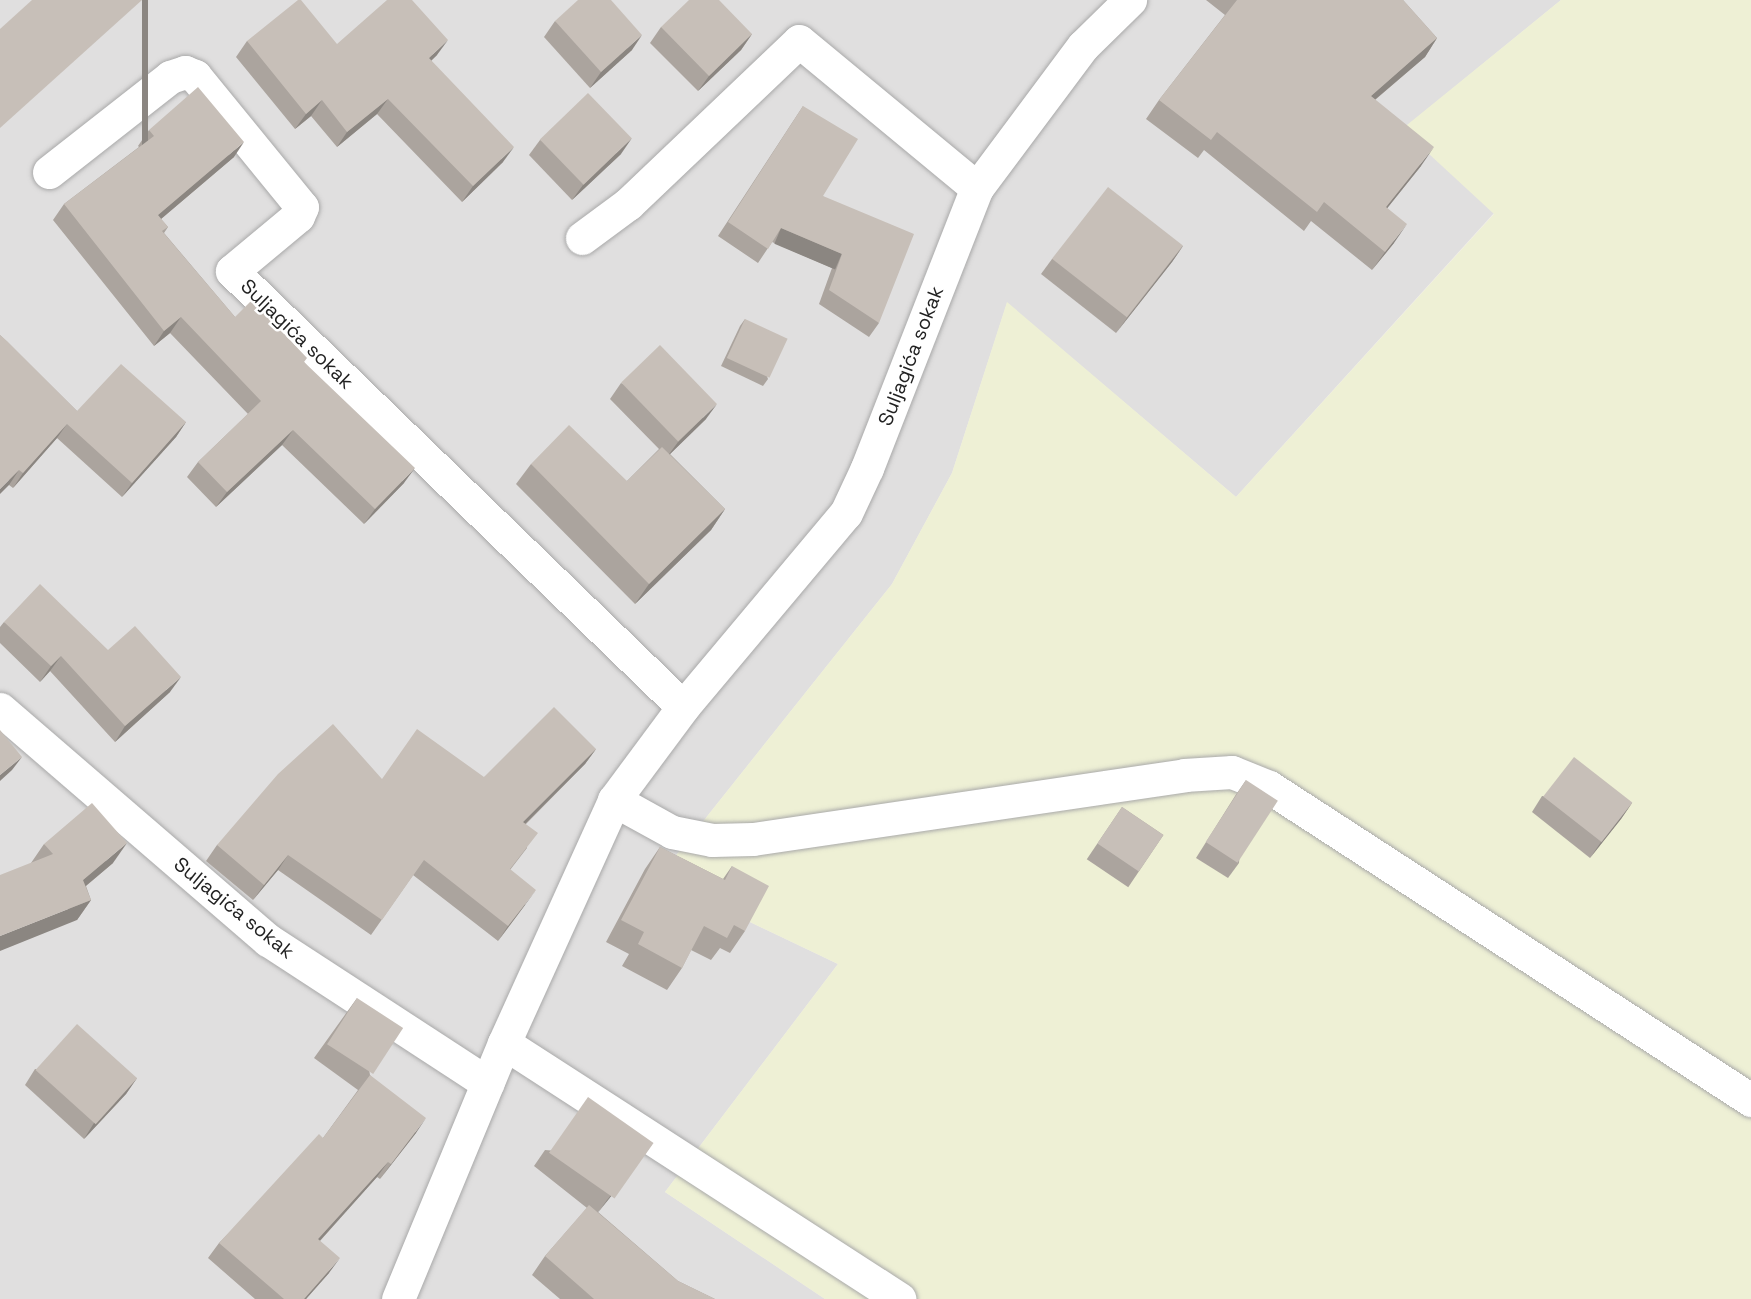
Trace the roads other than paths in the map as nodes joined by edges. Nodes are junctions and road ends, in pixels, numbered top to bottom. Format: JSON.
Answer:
{"nodes":[{"id":1,"x":1130,"y":0,"type":"edge"},
{"id":2,"x":49,"y":172,"type":"dead end"},
{"id":3,"x":977,"y":188,"type":"junction"},
{"id":4,"x":582,"y":238,"type":"dead end"},
{"id":5,"x":683,"y":707,"type":"junction"},
{"id":6,"x":0,"y":710,"type":"edge"},
{"id":7,"x":614,"y":800,"type":"junction"},
{"id":8,"x":504,"y":1043,"type":"junction"},
{"id":9,"x":487,"y":1083,"type":"junction"},
{"id":10,"x":1751,"y":1100,"type":"edge"},
{"id":11,"x":398,"y":1299,"type":"edge"},
{"id":12,"x":899,"y":1299,"type":"edge"}],
"edges":[{"from":1,"to":3,"type":"street","name":"Suljagića sokak"},
{"from":2,"to":5,"type":"street","name":"Suljagića sokak"},
{"from":3,"to":4,"type":"street"},
{"from":3,"to":5,"type":"street","name":"Suljagića sokak"},
{"from":5,"to":7,"type":"street","name":"Suljagića sokak"},
{"from":6,"to":9,"type":"street","name":"Suljagića sokak"},
{"from":7,"to":8,"type":"street","name":"Suljagića sokak"},
{"from":7,"to":10,"type":"street"},
{"from":8,"to":9,"type":"street","name":"Suljagića sokak"},
{"from":8,"to":12,"type":"street"},
{"from":9,"to":11,"type":"street","name":"Suljagića sokak"}]}
